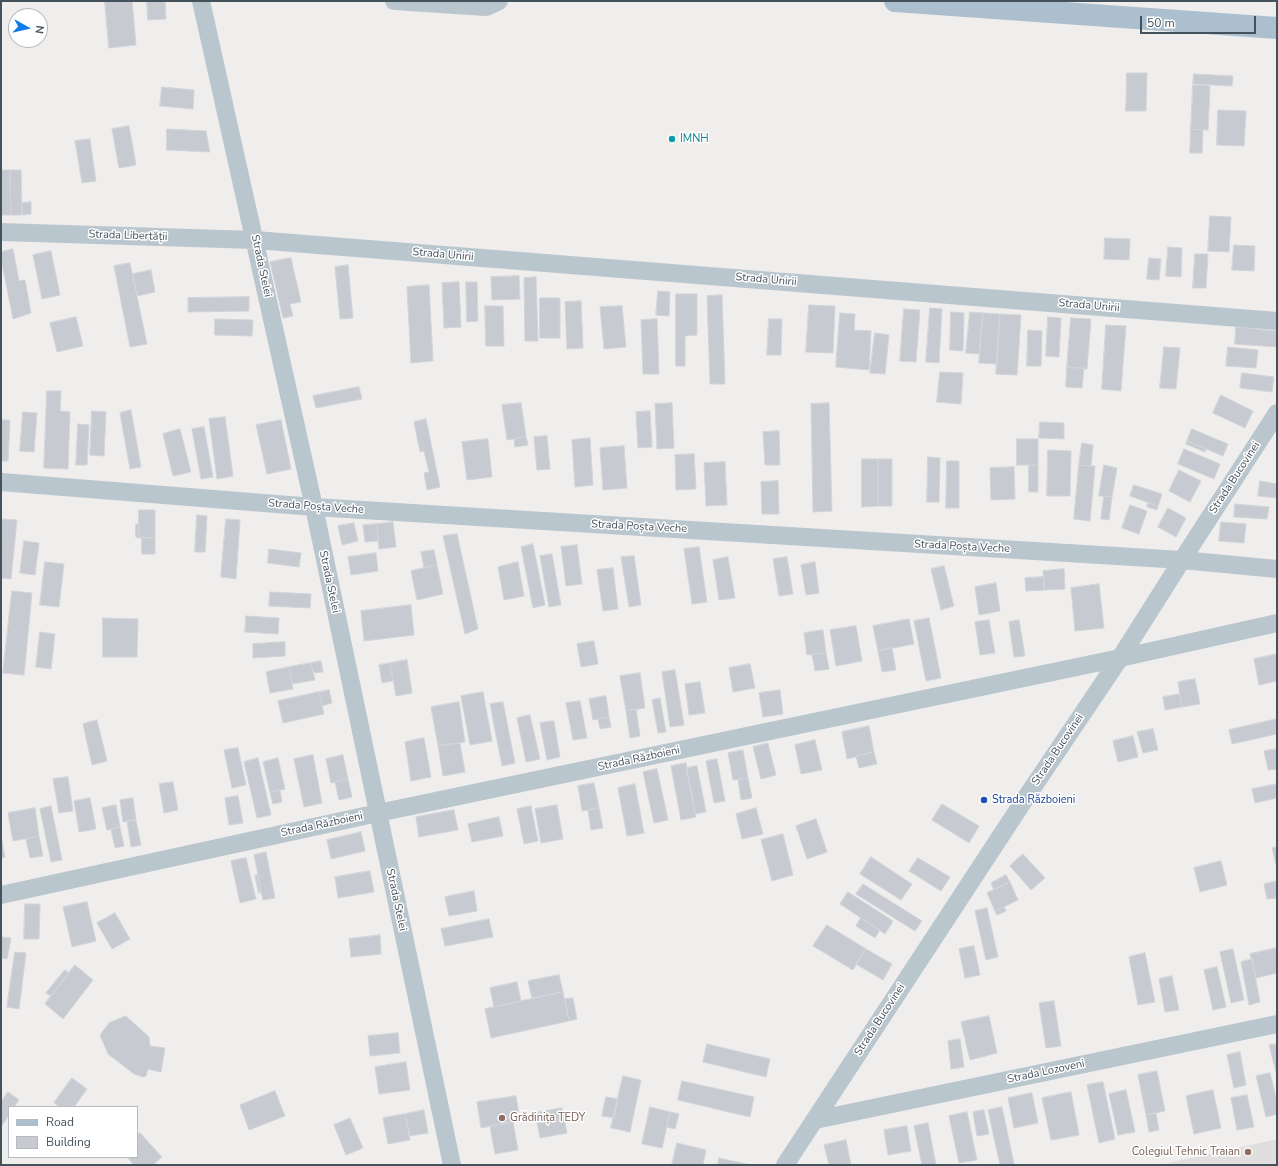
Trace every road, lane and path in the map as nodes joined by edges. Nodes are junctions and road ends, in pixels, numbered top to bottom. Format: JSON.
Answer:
{"nodes":[{"id":1,"x":201,"y":1,"type":"edge"},
{"id":2,"x":394,"y":1,"type":"edge"},
{"id":3,"x":499,"y":1,"type":"edge"},
{"id":4,"x":895,"y":1,"type":"edge"},
{"id":5,"x":957,"y":3,"type":"edge"},
{"id":6,"x":1277,"y":28,"type":"edge"},
{"id":7,"x":1,"y":232,"type":"edge"},
{"id":8,"x":255,"y":240,"type":"junction"},
{"id":9,"x":1277,"y":321,"type":"edge"},
{"id":10,"x":1277,"y":413,"type":"edge"},
{"id":11,"x":1,"y":482,"type":"edge"},
{"id":12,"x":314,"y":507,"type":"junction"},
{"id":13,"x":1182,"y":560,"type":"junction"},
{"id":14,"x":1277,"y":569,"type":"edge"},
{"id":15,"x":1277,"y":623,"type":"edge"},
{"id":16,"x":1120,"y":658,"type":"junction"},
{"id":17,"x":378,"y":813,"type":"junction"},
{"id":18,"x":1,"y":895,"type":"edge"},
{"id":19,"x":1277,"y":1024,"type":"edge"},
{"id":20,"x":815,"y":1120,"type":"junction"},
{"id":21,"x":452,"y":1165,"type":"edge"},
{"id":22,"x":785,"y":1165,"type":"edge"}],
"edges":[{"from":1,"to":8,"type":"street","name":"Strada Stelei"},
{"from":2,"to":3,"type":"street"},
{"from":4,"to":5,"type":"main road"},
{"from":5,"to":6,"type":"main road"},
{"from":7,"to":8,"type":"street","name":"Strada Libertății"},
{"from":8,"to":9,"type":"street","name":"Strada Unirii"},
{"from":8,"to":12,"type":"street","name":"Strada Stelei"},
{"from":10,"to":13,"type":"street","name":"Strada Bucovinei"},
{"from":11,"to":12,"type":"street","name":"Strada Poșta Veche"},
{"from":12,"to":13,"type":"street","name":"Strada Poșta Veche"},
{"from":12,"to":17,"type":"street","name":"Strada Stelei"},
{"from":13,"to":14,"type":"street","name":"Strada Poșta Veche"},
{"from":13,"to":16,"type":"street","name":"Strada Bucovinei"},
{"from":15,"to":16,"type":"street","name":"Strada Războieni"},
{"from":16,"to":17,"type":"street","name":"Strada Războieni"},
{"from":16,"to":20,"type":"street","name":"Strada Bucovinei"},
{"from":17,"to":18,"type":"street","name":"Strada Războieni"},
{"from":17,"to":21,"type":"street","name":"Strada Stelei"},
{"from":19,"to":20,"type":"street","name":"Strada Lozoveni"},
{"from":20,"to":22,"type":"street","name":"Strada Bucovinei"}]}
